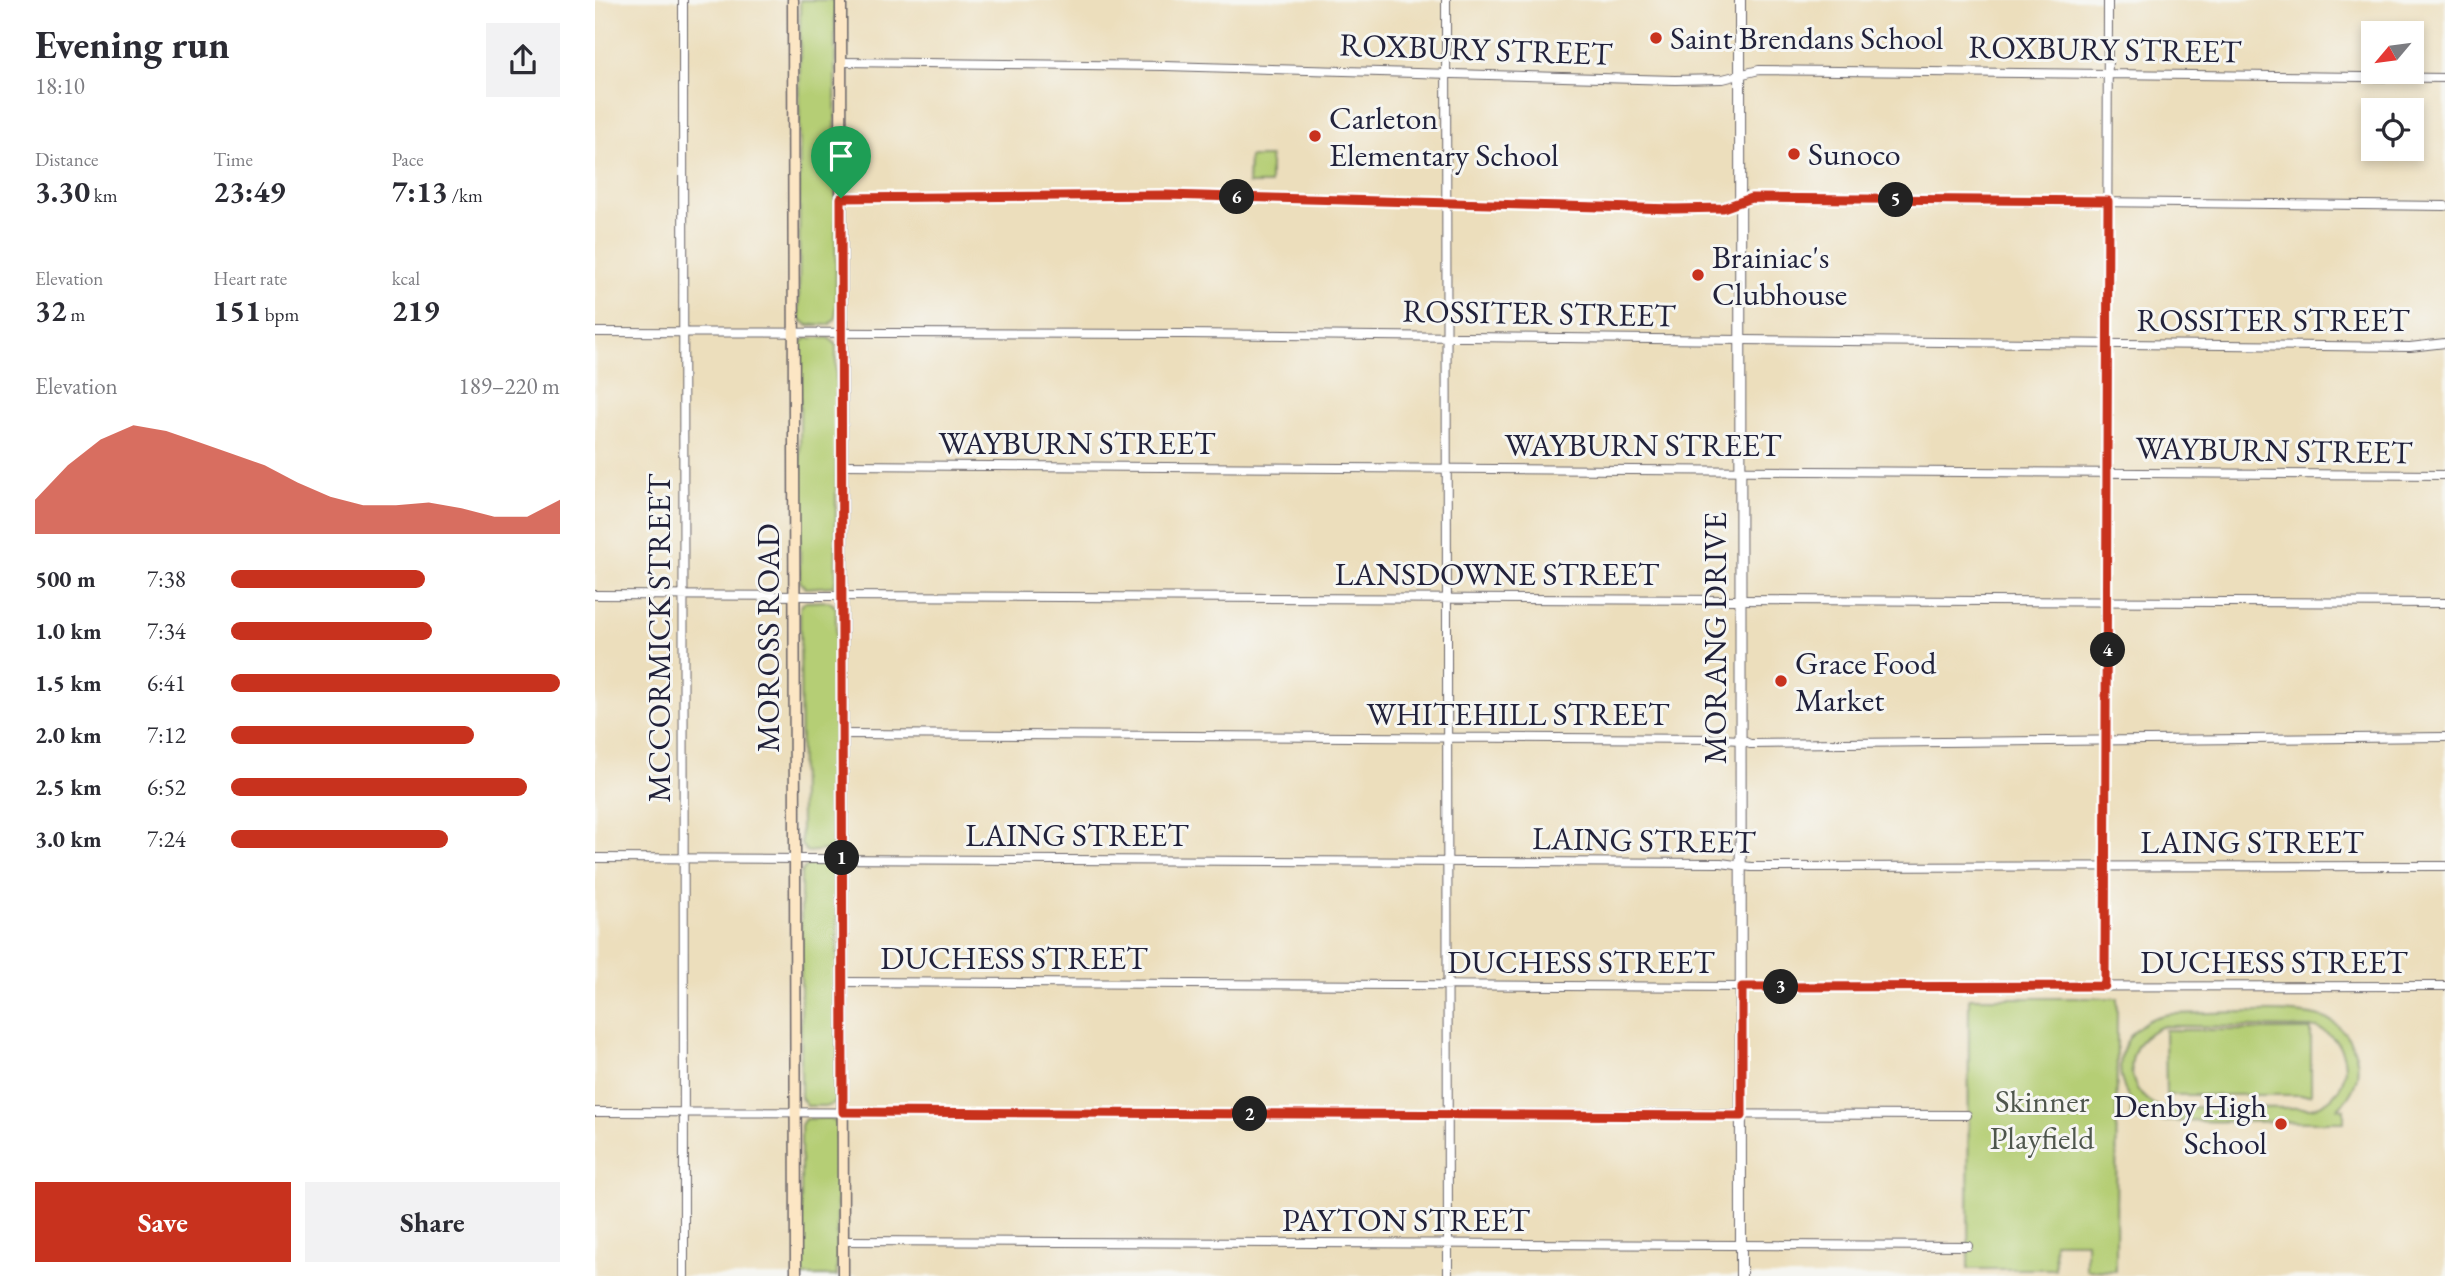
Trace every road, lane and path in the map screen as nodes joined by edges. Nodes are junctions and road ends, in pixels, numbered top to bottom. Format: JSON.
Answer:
{"nodes":[{"id":1,"x":683,"y":0,"type":"edge"},
{"id":2,"x":793,"y":0,"type":"edge"},
{"id":3,"x":841,"y":0,"type":"edge"},
{"id":4,"x":1446,"y":0,"type":"edge"},
{"id":5,"x":1739,"y":0,"type":"edge"},
{"id":6,"x":2108,"y":0,"type":"edge"},
{"id":7,"x":841,"y":62,"type":"junction"},
{"id":8,"x":1446,"y":72,"type":"junction"},
{"id":9,"x":2109,"y":73,"type":"junction"},
{"id":10,"x":1740,"y":74,"type":"junction"},
{"id":11,"x":2445,"y":78,"type":"edge"},
{"id":12,"x":841,"y":198,"type":"junction"},
{"id":13,"x":2108,"y":201,"type":"junction"},
{"id":14,"x":1741,"y":202,"type":"junction"},
{"id":15,"x":1446,"y":204,"type":"junction"},
{"id":16,"x":2445,"y":206,"type":"edge"},
{"id":17,"x":841,"y":331,"type":"junction"},
{"id":18,"x":595,"y":332,"type":"edge"},
{"id":19,"x":684,"y":332,"type":"junction"},
{"id":20,"x":794,"y":332,"type":"junction"},
{"id":21,"x":1445,"y":336,"type":"junction"},
{"id":22,"x":1741,"y":340,"type":"junction"},
{"id":23,"x":2445,"y":343,"type":"edge"},
{"id":24,"x":2108,"y":344,"type":"junction"},
{"id":25,"x":842,"y":466,"type":"junction"},
{"id":26,"x":1447,"y":469,"type":"junction"},
{"id":27,"x":1741,"y":470,"type":"junction"},
{"id":28,"x":2108,"y":472,"type":"junction"},
{"id":29,"x":2445,"y":475,"type":"edge"},
{"id":30,"x":595,"y":595,"type":"edge"},
{"id":31,"x":795,"y":595,"type":"junction"},
{"id":32,"x":842,"y":595,"type":"junction"},
{"id":33,"x":683,"y":596,"type":"junction"},
{"id":34,"x":1447,"y":598,"type":"junction"},
{"id":35,"x":1741,"y":599,"type":"junction"},
{"id":36,"x":2108,"y":601,"type":"junction"},
{"id":37,"x":2445,"y":603,"type":"edge"},
{"id":38,"x":842,"y":734,"type":"junction"},
{"id":39,"x":2445,"y":737,"type":"edge"},
{"id":40,"x":1447,"y":738,"type":"junction"},
{"id":41,"x":1741,"y":740,"type":"junction"},
{"id":42,"x":2107,"y":742,"type":"junction"},
{"id":43,"x":595,"y":858,"type":"edge"},
{"id":44,"x":684,"y":858,"type":"junction"},
{"id":45,"x":795,"y":859,"type":"junction"},
{"id":46,"x":842,"y":859,"type":"junction"},
{"id":47,"x":1448,"y":862,"type":"junction"},
{"id":48,"x":1742,"y":865,"type":"junction"},
{"id":49,"x":2106,"y":866,"type":"junction"},
{"id":50,"x":2445,"y":866,"type":"edge"},
{"id":51,"x":842,"y":982,"type":"junction"},
{"id":52,"x":1448,"y":985,"type":"junction"},
{"id":53,"x":2105,"y":986,"type":"junction"},
{"id":54,"x":2445,"y":986,"type":"edge"},
{"id":55,"x":1742,"y":987,"type":"junction"},
{"id":56,"x":595,"y":1112,"type":"edge"},
{"id":57,"x":684,"y":1112,"type":"junction"},
{"id":58,"x":795,"y":1112,"type":"junction"},
{"id":59,"x":843,"y":1112,"type":"junction"},
{"id":60,"x":1448,"y":1115,"type":"junction"},
{"id":61,"x":1967,"y":1115,"type":"dead end"},
{"id":62,"x":1742,"y":1116,"type":"junction"},
{"id":63,"x":843,"y":1241,"type":"junction"},
{"id":64,"x":1448,"y":1245,"type":"junction"},
{"id":65,"x":1742,"y":1246,"type":"junction"},
{"id":66,"x":1968,"y":1246,"type":"dead end"},
{"id":67,"x":684,"y":1276,"type":"edge"},
{"id":68,"x":796,"y":1276,"type":"edge"},
{"id":69,"x":843,"y":1276,"type":"edge"},
{"id":70,"x":1448,"y":1276,"type":"edge"},
{"id":71,"x":1741,"y":1276,"type":"edge"}],
"edges":[{"from":1,"to":19,"type":"street","name":"MCCORMICK STREET"},
{"from":2,"to":20,"type":"main road","name":"MOROSS ROAD"},
{"from":3,"to":7,"type":"main road"},
{"from":4,"to":8,"type":"street"},
{"from":5,"to":10,"type":"street","name":"MORANG DRIVE"},
{"from":6,"to":9,"type":"street"},
{"from":7,"to":8,"type":"street","name":"ROXBURY STREET"},
{"from":7,"to":12,"type":"main road"},
{"from":8,"to":10,"type":"street","name":"ROXBURY STREET"},
{"from":8,"to":15,"type":"street"},
{"from":9,"to":10,"type":"street","name":"ROXBURY STREET"},
{"from":9,"to":11,"type":"street","name":"ROXBURY STREET"},
{"from":9,"to":13,"type":"street"},
{"from":10,"to":14,"type":"street","name":"MORANG DRIVE"},
{"from":12,"to":15,"type":"street"},
{"from":12,"to":17,"type":"main road"},
{"from":13,"to":14,"type":"street"},
{"from":13,"to":16,"type":"street"},
{"from":13,"to":24,"type":"street"},
{"from":14,"to":15,"type":"street"},
{"from":14,"to":22,"type":"street","name":"MORANG DRIVE"},
{"from":15,"to":21,"type":"street"},
{"from":17,"to":20,"type":"street","name":"ROSSITER STREET"},
{"from":17,"to":21,"type":"street","name":"ROSSITER STREET"},
{"from":17,"to":25,"type":"main road"},
{"from":18,"to":19,"type":"street","name":"ROSSITER STREET"},
{"from":19,"to":20,"type":"street","name":"ROSSITER STREET"},
{"from":19,"to":33,"type":"street","name":"MCCORMICK STREET"},
{"from":20,"to":31,"type":"main road","name":"MOROSS ROAD"},
{"from":21,"to":22,"type":"street","name":"ROSSITER STREET"},
{"from":21,"to":26,"type":"street"},
{"from":22,"to":24,"type":"street","name":"ROSSITER STREET"},
{"from":22,"to":27,"type":"street","name":"MORANG DRIVE"},
{"from":23,"to":24,"type":"street","name":"ROSSITER STREET"},
{"from":24,"to":28,"type":"street"},
{"from":25,"to":26,"type":"street","name":"WAYBURN STREET"},
{"from":25,"to":32,"type":"main road"},
{"from":26,"to":27,"type":"street","name":"WAYBURN STREET"},
{"from":26,"to":34,"type":"street"},
{"from":27,"to":28,"type":"street","name":"WAYBURN STREET"},
{"from":27,"to":35,"type":"street","name":"MORANG DRIVE"},
{"from":28,"to":29,"type":"street","name":"WAYBURN STREET"},
{"from":28,"to":36,"type":"street"},
{"from":30,"to":33,"type":"street","name":"LANSDOWNE STREET"},
{"from":31,"to":32,"type":"street","name":"LANSDOWNE STREET"},
{"from":31,"to":33,"type":"street","name":"LANSDOWNE STREET"},
{"from":31,"to":45,"type":"main road","name":"MOROSS ROAD"},
{"from":32,"to":34,"type":"street","name":"LANSDOWNE STREET"},
{"from":32,"to":38,"type":"main road"},
{"from":33,"to":44,"type":"street","name":"MCCORMICK STREET"},
{"from":34,"to":35,"type":"street","name":"LANSDOWNE STREET"},
{"from":34,"to":40,"type":"street"},
{"from":35,"to":36,"type":"street","name":"LANSDOWNE STREET"},
{"from":35,"to":41,"type":"street","name":"MORANG DRIVE"},
{"from":36,"to":37,"type":"street","name":"LANSDOWNE STREET"},
{"from":36,"to":42,"type":"street"},
{"from":38,"to":40,"type":"street","name":"WHITEHILL STREET"},
{"from":38,"to":46,"type":"main road"},
{"from":39,"to":42,"type":"street","name":"WHITEHILL STREET"},
{"from":40,"to":41,"type":"street","name":"WHITEHILL STREET"},
{"from":40,"to":47,"type":"street"},
{"from":41,"to":42,"type":"street","name":"WHITEHILL STREET"},
{"from":41,"to":48,"type":"street","name":"MORANG DRIVE"},
{"from":42,"to":49,"type":"street"},
{"from":43,"to":44,"type":"street","name":"LAING STREET"},
{"from":44,"to":45,"type":"street","name":"LAING STREET"},
{"from":44,"to":57,"type":"street","name":"MCCORMICK STREET"},
{"from":45,"to":46,"type":"street","name":"LAING STREET"},
{"from":45,"to":58,"type":"main road","name":"MOROSS ROAD"},
{"from":46,"to":47,"type":"street","name":"LAING STREET"},
{"from":46,"to":51,"type":"main road"},
{"from":47,"to":48,"type":"street","name":"LAING STREET"},
{"from":47,"to":52,"type":"street"},
{"from":48,"to":49,"type":"street","name":"LAING STREET"},
{"from":48,"to":55,"type":"street","name":"MORANG DRIVE"},
{"from":49,"to":50,"type":"street","name":"LAING STREET"},
{"from":49,"to":53,"type":"street"},
{"from":51,"to":52,"type":"street","name":"DUCHESS STREET"},
{"from":51,"to":59,"type":"main road"},
{"from":52,"to":55,"type":"street","name":"DUCHESS STREET"},
{"from":52,"to":60,"type":"street"},
{"from":53,"to":54,"type":"street","name":"DUCHESS STREET"},
{"from":53,"to":55,"type":"street","name":"DUCHESS STREET"},
{"from":55,"to":62,"type":"street","name":"MORANG DRIVE"},
{"from":56,"to":57,"type":"street"},
{"from":57,"to":58,"type":"street"},
{"from":57,"to":67,"type":"street","name":"MCCORMICK STREET"},
{"from":58,"to":59,"type":"street"},
{"from":58,"to":68,"type":"main road","name":"MOROSS ROAD"},
{"from":59,"to":60,"type":"street"},
{"from":59,"to":63,"type":"main road"},
{"from":60,"to":62,"type":"street"},
{"from":60,"to":64,"type":"street"},
{"from":61,"to":62,"type":"street"},
{"from":62,"to":65,"type":"street","name":"MORANG DRIVE"},
{"from":63,"to":64,"type":"street","name":"PAYTON STREET"},
{"from":63,"to":69,"type":"main road"},
{"from":64,"to":65,"type":"street","name":"PAYTON STREET"},
{"from":64,"to":70,"type":"street"},
{"from":65,"to":66,"type":"street","name":"PAYTON STREET"},
{"from":65,"to":71,"type":"street","name":"MORANG DRIVE"}]}
